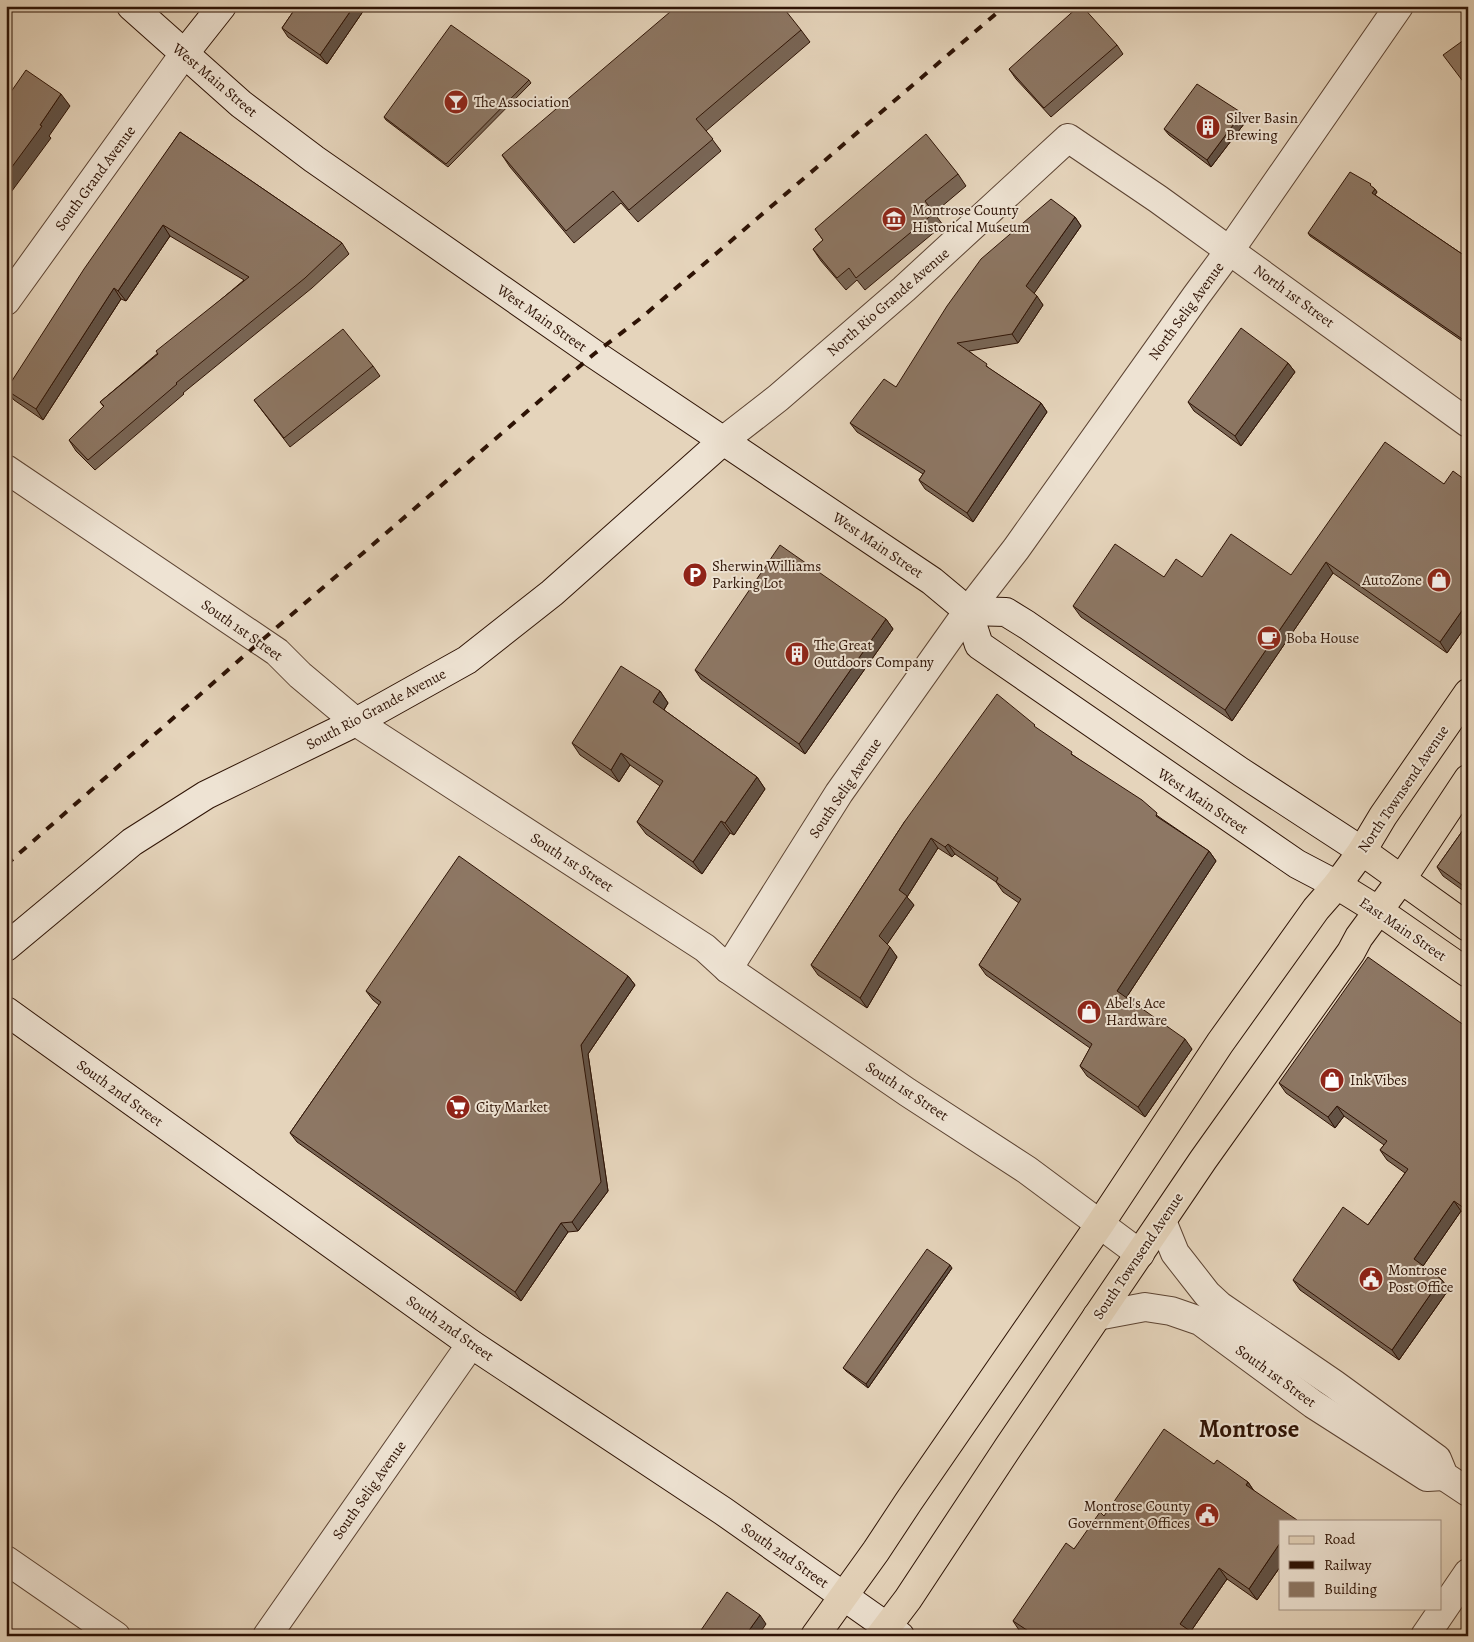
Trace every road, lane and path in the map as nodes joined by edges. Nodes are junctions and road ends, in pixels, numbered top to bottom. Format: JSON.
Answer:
{"nodes":[{"id":1,"x":131,"y":6,"type":"edge"},
{"id":2,"x":222,"y":6,"type":"edge"},
{"id":3,"x":1399,"y":6,"type":"edge"},
{"id":4,"x":184,"y":54,"type":"junction"},
{"id":5,"x":1068,"y":138,"type":"joint"},
{"id":6,"x":1230,"y":250,"type":"junction"},
{"id":7,"x":6,"y":302,"type":"edge"},
{"id":8,"x":1468,"y":423,"type":"edge"},
{"id":9,"x":724,"y":440,"type":"junction"},
{"id":10,"x":6,"y":469,"type":"edge"},
{"id":11,"x":968,"y":611,"type":"junction"},
{"id":12,"x":1468,"y":694,"type":"edge"},
{"id":13,"x":356,"y":722,"type":"junction"},
{"id":14,"x":1468,"y":779,"type":"edge"},
{"id":15,"x":1362,"y":851,"type":"junction"},
{"id":16,"x":1401,"y":880,"type":"junction"},
{"id":17,"x":1337,"y":885,"type":"junction"},
{"id":18,"x":1379,"y":911,"type":"junction"},
{"id":19,"x":1468,"y":927,"type":"edge"},
{"id":20,"x":6,"y":947,"type":"edge"},
{"id":21,"x":728,"y":969,"type":"junction"},
{"id":22,"x":1468,"y":973,"type":"edge"},
{"id":23,"x":6,"y":1011,"type":"edge"},
{"id":24,"x":1162,"y":1221,"type":"junction"},
{"id":25,"x":1100,"y":1224,"type":"junction"},
{"id":26,"x":1140,"y":1254,"type":"junction"},
{"id":27,"x":1097,"y":1316,"type":"junction"},
{"id":28,"x":470,"y":1344,"type":"junction"},
{"id":29,"x":1444,"y":1476,"type":"junction"},
{"id":30,"x":1468,"y":1492,"type":"edge"},
{"id":31,"x":6,"y":1560,"type":"edge"},
{"id":32,"x":1468,"y":1574,"type":"edge"},
{"id":33,"x":844,"y":1596,"type":"junction"},
{"id":34,"x":889,"y":1633,"type":"edge"},
{"id":35,"x":116,"y":1636,"type":"edge"},
{"id":36,"x":267,"y":1636,"type":"edge"},
{"id":37,"x":815,"y":1636,"type":"edge"},
{"id":38,"x":1424,"y":1636,"type":"edge"}],
"edges":[{"from":1,"to":4,"type":"street","name":"West Main Street"},
{"from":2,"to":4,"type":"street","name":"South Grand Avenue"},
{"from":3,"to":6,"type":"street","name":"North Selig Avenue"},
{"from":4,"to":7,"type":"street","name":"South Grand Avenue"},
{"from":4,"to":9,"type":"street","name":"West Main Street"},
{"from":5,"to":6,"type":"street","name":"North 1st Street"},
{"from":5,"to":9,"type":"street","name":"North Rio Grande Avenue"},
{"from":6,"to":8,"type":"street","name":"North 1st Street"},
{"from":6,"to":11,"type":"street","name":"North Selig Avenue"},
{"from":9,"to":11,"type":"street","name":"West Main Street"},
{"from":9,"to":13,"type":"street","name":"South Rio Grande Avenue"},
{"from":10,"to":13,"type":"street","name":"South 1st Street"},
{"from":11,"to":15,"type":"street"},
{"from":11,"to":17,"type":"street","name":"West Main Street"},
{"from":11,"to":21,"type":"street","name":"South Selig Avenue"},
{"from":12,"to":15,"type":"main road","name":"North Townsend Avenue"},
{"from":13,"to":20,"type":"street","name":"South Rio Grande Avenue"},
{"from":13,"to":21,"type":"street","name":"South 1st Street"},
{"from":14,"to":16,"type":"main road"},
{"from":15,"to":16,"type":"main road"},
{"from":15,"to":17,"type":"main road","name":"North Townsend Avenue"},
{"from":16,"to":18,"type":"main road","name":"South Townsend Avenue"},
{"from":16,"to":19,"type":"main road"},
{"from":17,"to":18,"type":"main road","name":"East Main Street"},
{"from":17,"to":25,"type":"main road"},
{"from":18,"to":22,"type":"main road","name":"East Main Street"},
{"from":18,"to":24,"type":"main road","name":"South Townsend Avenue"},
{"from":21,"to":25,"type":"street","name":"South 1st Street"},
{"from":23,"to":28,"type":"street","name":"South 2nd Street"},
{"from":24,"to":26,"type":"main road","name":"South Townsend Avenue"},
{"from":24,"to":29,"type":"street","name":"South 1st Street"},
{"from":25,"to":26,"type":"street","name":"South 1st Street"},
{"from":25,"to":33,"type":"main road"},
{"from":26,"to":27,"type":"main road","name":"South Townsend Avenue"},
{"from":27,"to":29,"type":"street","name":"South 1st Street"},
{"from":27,"to":34,"type":"main road","name":"South Townsend Avenue"},
{"from":28,"to":33,"type":"street","name":"South 2nd Street"},
{"from":28,"to":36,"type":"street","name":"South Selig Avenue"},
{"from":29,"to":30,"type":"street","name":"South 1st Street"},
{"from":31,"to":35,"type":"street"},
{"from":32,"to":38,"type":"street"},
{"from":33,"to":34,"type":"street","name":"South 2nd Street"},
{"from":33,"to":37,"type":"main road"}]}
